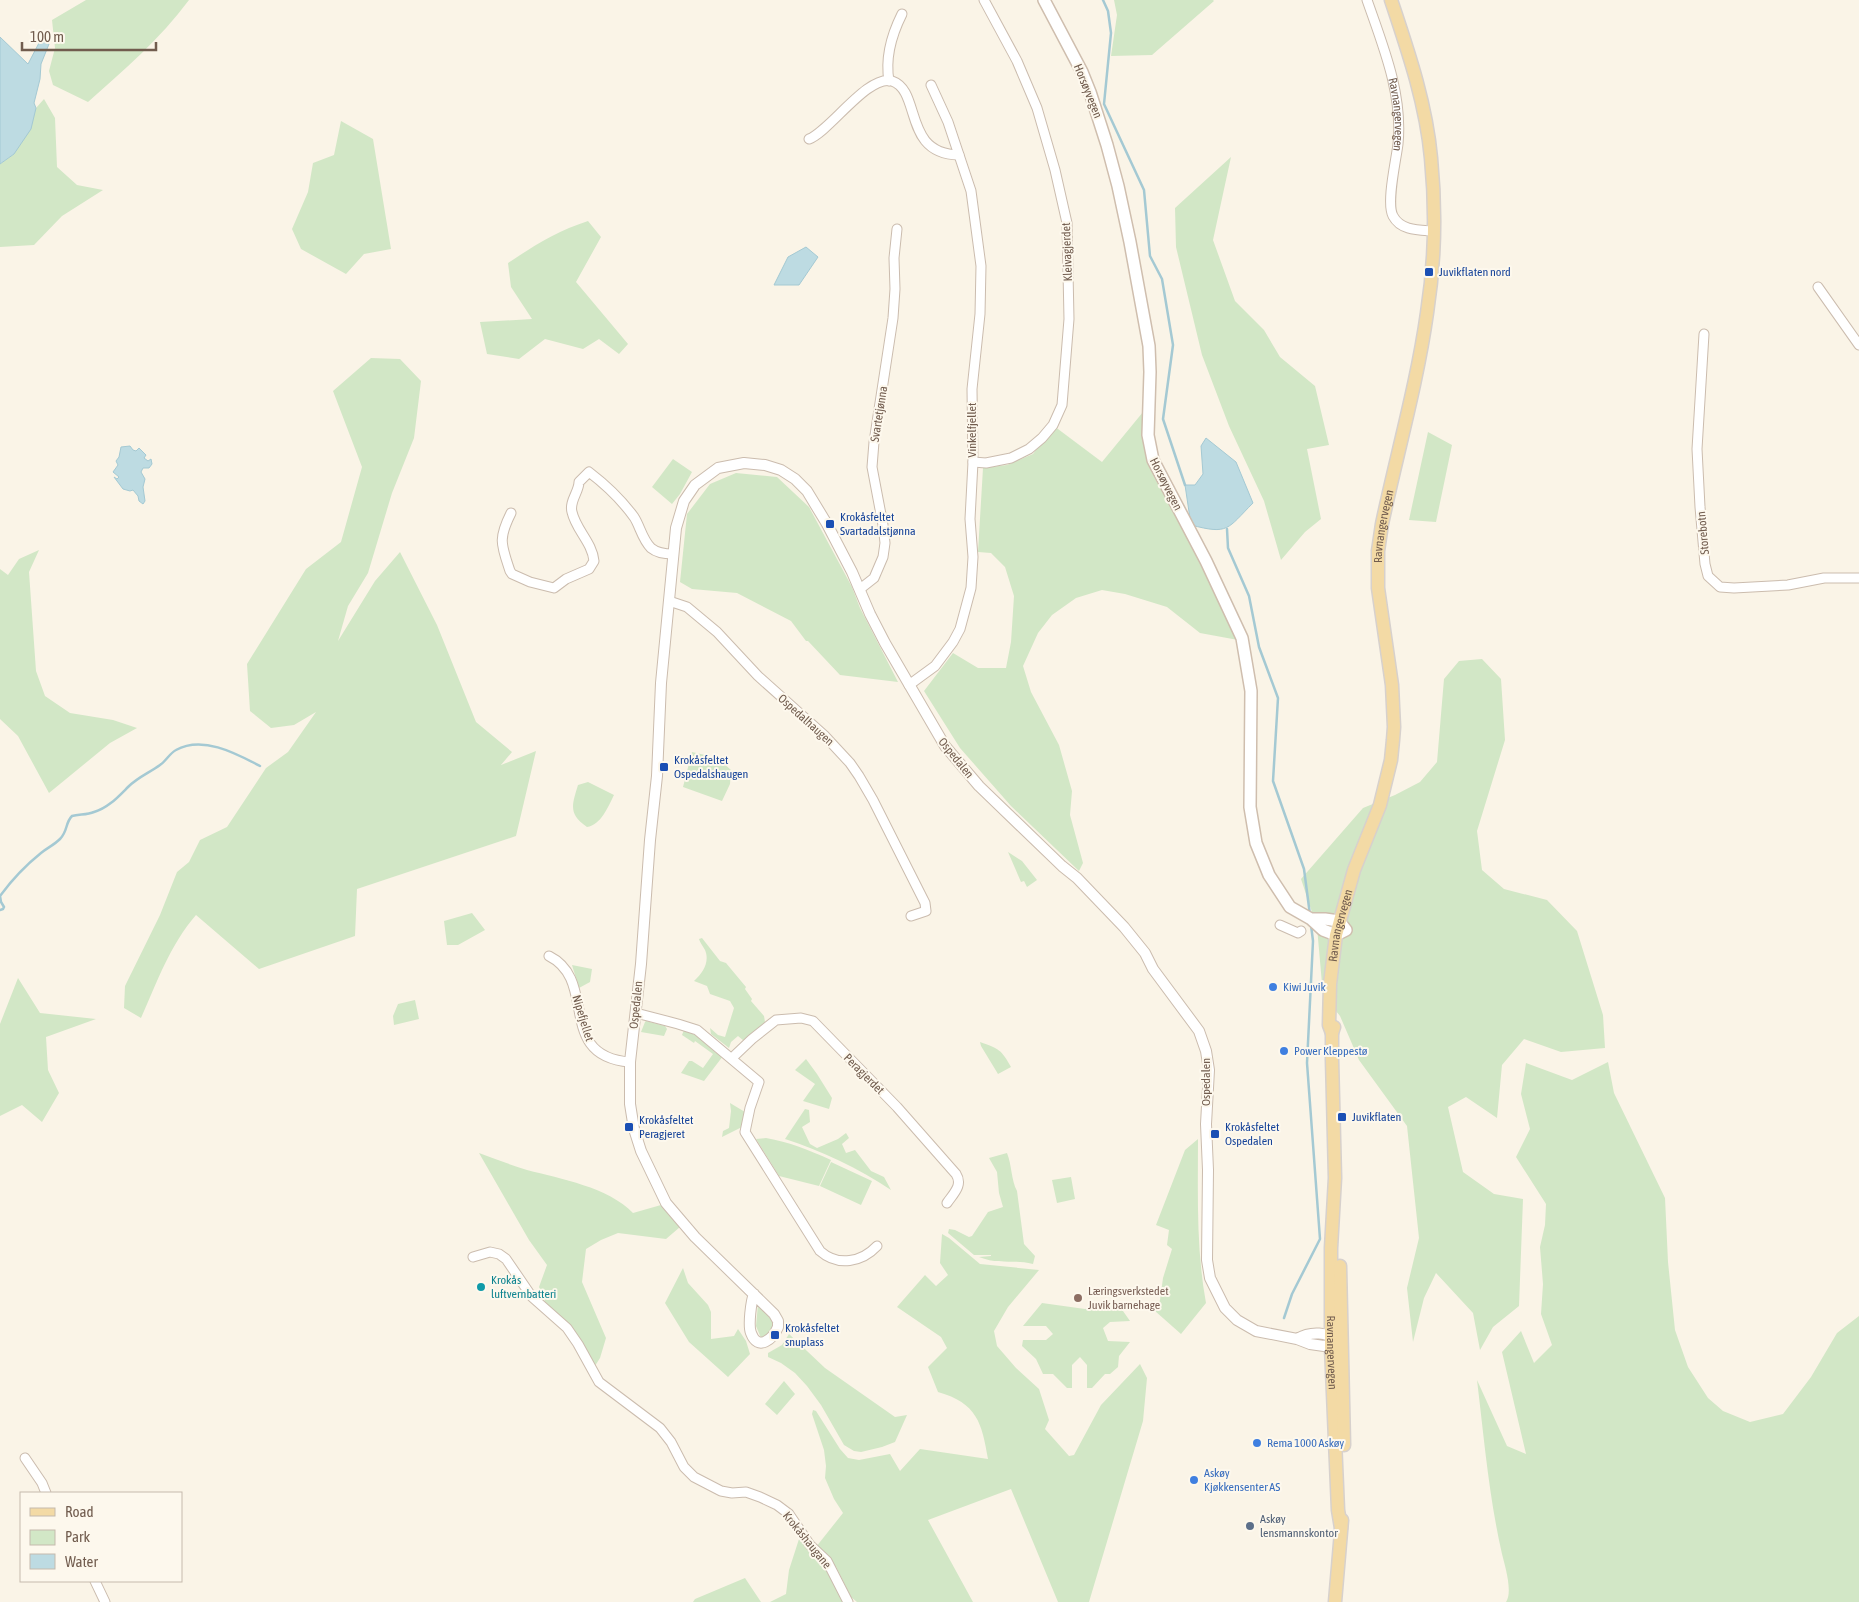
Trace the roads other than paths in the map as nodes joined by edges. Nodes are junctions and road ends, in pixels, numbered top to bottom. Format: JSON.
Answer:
{"nodes":[{"id":1,"x":984,"y":0,"type":"edge"},
{"id":2,"x":1044,"y":0,"type":"edge"},
{"id":3,"x":1367,"y":0,"type":"edge"},
{"id":4,"x":1391,"y":0,"type":"edge"},
{"id":5,"x":902,"y":14,"type":"dead end"},
{"id":6,"x":889,"y":81,"type":"junction"},
{"id":7,"x":931,"y":84,"type":"dead end"},
{"id":8,"x":809,"y":139,"type":"dead end"},
{"id":9,"x":959,"y":155,"type":"junction"},
{"id":10,"x":897,"y":229,"type":"dead end"},
{"id":11,"x":1434,"y":231,"type":"junction"},
{"id":12,"x":1818,"y":287,"type":"dead end"},
{"id":13,"x":1704,"y":334,"type":"dead end"},
{"id":14,"x":1859,"y":345,"type":"edge"},
{"id":15,"x":973,"y":462,"type":"junction"},
{"id":16,"x":511,"y":513,"type":"dead end"},
{"id":17,"x":673,"y":554,"type":"junction"},
{"id":18,"x":1859,"y":578,"type":"edge"},
{"id":19,"x":860,"y":589,"type":"junction"},
{"id":20,"x":669,"y":601,"type":"junction"},
{"id":21,"x":909,"y":685,"type":"junction"},
{"id":22,"x":911,"y":916,"type":"dead end"},
{"id":23,"x":1280,"y":925,"type":"dead end"},
{"id":24,"x":1340,"y":929,"type":"junction"},
{"id":25,"x":1301,"y":931,"type":"dead end"},
{"id":26,"x":549,"y":956,"type":"dead end"},
{"id":27,"x":636,"y":1014,"type":"junction"},
{"id":28,"x":732,"y":1058,"type":"junction"},
{"id":29,"x":630,"y":1062,"type":"junction"},
{"id":30,"x":947,"y":1203,"type":"dead end"},
{"id":31,"x":877,"y":1246,"type":"dead end"},
{"id":32,"x":473,"y":1257,"type":"dead end"},
{"id":33,"x":754,"y":1294,"type":"dead end"},
{"id":34,"x":1335,"y":1341,"type":"junction"},
{"id":35,"x":25,"y":1458,"type":"dead end"},
{"id":36,"x":46,"y":1492,"type":"edge"},
{"id":37,"x":95,"y":1582,"type":"edge"},
{"id":38,"x":105,"y":1602,"type":"edge"},
{"id":39,"x":848,"y":1602,"type":"edge"},
{"id":40,"x":1334,"y":1602,"type":"edge"}],
"edges":[{"from":1,"to":15,"type":"street","name":"Kleivagjerdet"},
{"from":2,"to":24,"type":"main road","name":"Horsøyvegen"},
{"from":3,"to":11,"type":"street","name":"Ravnangervegen"},
{"from":4,"to":11,"type":"main road","name":"Ravnangervegen"},
{"from":5,"to":6,"type":"street"},
{"from":6,"to":8,"type":"street"},
{"from":6,"to":9,"type":"street"},
{"from":7,"to":9,"type":"street","name":"Vinkelfjellet"},
{"from":9,"to":15,"type":"street","name":"Vinkelfjellet"},
{"from":10,"to":19,"type":"street","name":"Svartetjønna"},
{"from":11,"to":24,"type":"main road","name":"Ravnangervegen"},
{"from":12,"to":14,"type":"street"},
{"from":13,"to":18,"type":"street","name":"Storebotn"},
{"from":15,"to":21,"type":"street","name":"Vinkelfjellet"},
{"from":16,"to":17,"type":"street"},
{"from":17,"to":19,"type":"street","name":"Ospedalen"},
{"from":17,"to":20,"type":"street","name":"Ospedalen"},
{"from":19,"to":21,"type":"street","name":"Ospedalen"},
{"from":20,"to":22,"type":"street","name":"Ospedalhaugen"},
{"from":20,"to":27,"type":"street","name":"Ospedalen"},
{"from":21,"to":34,"type":"street","name":"Ospedalen"},
{"from":23,"to":25,"type":"street"},
{"from":24,"to":34,"type":"main road","name":"Ravnangervegen"},
{"from":26,"to":29,"type":"street","name":"Nipefjellet"},
{"from":27,"to":28,"type":"street"},
{"from":27,"to":29,"type":"street","name":"Ospedalen"},
{"from":28,"to":30,"type":"street","name":"Peragjerdet"},
{"from":28,"to":31,"type":"street"},
{"from":29,"to":33,"type":"street","name":"Ospedalen"},
{"from":32,"to":39,"type":"street","name":"Krokåshaugane"},
{"from":34,"to":40,"type":"main road","name":"Ravnangervegen"},
{"from":35,"to":36,"type":"street"},
{"from":37,"to":38,"type":"street"}]}
